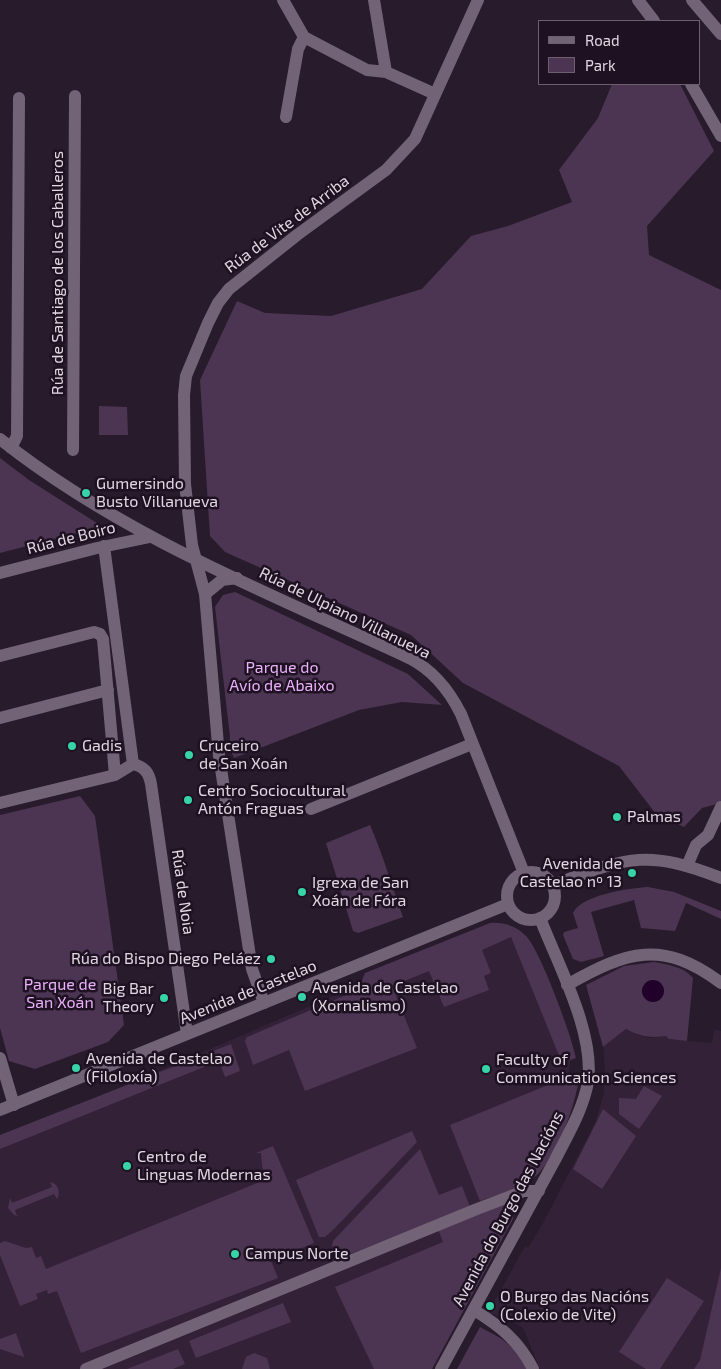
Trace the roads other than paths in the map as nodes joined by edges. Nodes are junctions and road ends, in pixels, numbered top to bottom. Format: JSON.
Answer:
{"nodes":[{"id":1,"x":283,"y":0,"type":"edge"},
{"id":2,"x":374,"y":0,"type":"edge"},
{"id":3,"x":478,"y":0,"type":"edge"},
{"id":4,"x":638,"y":0,"type":"edge"},
{"id":5,"x":692,"y":0,"type":"edge"},
{"id":6,"x":653,"y":20,"type":"edge"},
{"id":7,"x":721,"y":34,"type":"edge"},
{"id":8,"x":304,"y":37,"type":"junction"},
{"id":9,"x":386,"y":72,"type":"junction"},
{"id":10,"x":692,"y":85,"type":"edge"},
{"id":11,"x":435,"y":94,"type":"junction"},
{"id":12,"x":75,"y":96,"type":"dead end"},
{"id":13,"x":19,"y":98,"type":"dead end"},
{"id":14,"x":286,"y":117,"type":"dead end"},
{"id":15,"x":721,"y":136,"type":"edge"},
{"id":16,"x":0,"y":439,"type":"edge"},
{"id":17,"x":11,"y":448,"type":"junction"},
{"id":18,"x":73,"y":450,"type":"dead end"},
{"id":19,"x":150,"y":537,"type":"junction"},
{"id":20,"x":104,"y":546,"type":"junction"},
{"id":21,"x":197,"y":559,"type":"junction"},
{"id":22,"x":0,"y":573,"type":"edge"},
{"id":23,"x":237,"y":578,"type":"junction"},
{"id":24,"x":205,"y":594,"type":"junction"},
{"id":25,"x":0,"y":656,"type":"edge"},
{"id":26,"x":108,"y":690,"type":"junction"},
{"id":27,"x":0,"y":718,"type":"edge"},
{"id":28,"x":472,"y":744,"type":"junction"},
{"id":29,"x":133,"y":764,"type":"junction"},
{"id":30,"x":116,"y":775,"type":"junction"},
{"id":31,"x":0,"y":803,"type":"edge"},
{"id":32,"x":721,"y":807,"type":"edge"},
{"id":33,"x":311,"y":808,"type":"dead end"},
{"id":34,"x":687,"y":866,"type":"junction"},
{"id":35,"x":524,"y":872,"type":"junction"},
{"id":36,"x":721,"y":878,"type":"edge"},
{"id":37,"x":553,"y":885,"type":"junction"},
{"id":38,"x":508,"y":904,"type":"junction"},
{"id":39,"x":540,"y":918,"type":"junction"},
{"id":40,"x":721,"y":983,"type":"edge"},
{"id":41,"x":567,"y":985,"type":"junction"},
{"id":42,"x":264,"y":1003,"type":"junction"},
{"id":43,"x":187,"y":1034,"type":"junction"},
{"id":44,"x":0,"y":1058,"type":"edge"},
{"id":45,"x":14,"y":1105,"type":"junction"},
{"id":46,"x":0,"y":1110,"type":"edge"},
{"id":47,"x":539,"y":1191,"type":"junction"},
{"id":48,"x":474,"y":1310,"type":"junction"},
{"id":49,"x":86,"y":1369,"type":"edge"},
{"id":50,"x":441,"y":1369,"type":"edge"},
{"id":51,"x":533,"y":1369,"type":"edge"}],
"edges":[{"from":1,"to":8,"type":"street"},
{"from":2,"to":9,"type":"street"},
{"from":3,"to":11,"type":"street","name":"Rúa de Vite de Arriba"},
{"from":4,"to":6,"type":"street"},
{"from":5,"to":7,"type":"street"},
{"from":8,"to":9,"type":"street"},
{"from":8,"to":14,"type":"street"},
{"from":9,"to":11,"type":"street"},
{"from":10,"to":15,"type":"street"},
{"from":11,"to":21,"type":"street","name":"Rúa de Vite de Arriba"},
{"from":12,"to":18,"type":"street","name":"Rúa de Santiago de los Caballeros"},
{"from":13,"to":17,"type":"street"},
{"from":16,"to":17,"type":"street","name":"Rúa de Ulpiano Villanueva"},
{"from":17,"to":19,"type":"street","name":"Rúa de Ulpiano Villanueva"},
{"from":19,"to":20,"type":"street","name":"Rúa de Boiro"},
{"from":19,"to":21,"type":"street","name":"Rúa de Ulpiano Villanueva"},
{"from":20,"to":22,"type":"street","name":"Rúa de Boiro"},
{"from":20,"to":29,"type":"street"},
{"from":21,"to":23,"type":"street","name":"Rúa de Ulpiano Villanueva"},
{"from":21,"to":24,"type":"street"},
{"from":23,"to":24,"type":"street"},
{"from":23,"to":28,"type":"street","name":"Rúa de Ulpiano Villanueva"},
{"from":24,"to":42,"type":"street"},
{"from":25,"to":26,"type":"street"},
{"from":26,"to":27,"type":"street"},
{"from":26,"to":30,"type":"street"},
{"from":28,"to":33,"type":"street"},
{"from":28,"to":35,"type":"street","name":"Rúa de Ulpiano Villanueva"},
{"from":29,"to":30,"type":"street"},
{"from":29,"to":43,"type":"street","name":"Rúa de Noia"},
{"from":30,"to":31,"type":"street"},
{"from":32,"to":34,"type":"street"},
{"from":34,"to":36,"type":"street"},
{"from":34,"to":37,"type":"street"},
{"from":35,"to":37,"type":"street"},
{"from":35,"to":38,"type":"street"},
{"from":37,"to":39,"type":"street"},
{"from":38,"to":39,"type":"street"},
{"from":38,"to":42,"type":"street","name":"Avenida de Castelao"},
{"from":39,"to":41,"type":"street","name":"Avenida do Burgo das Nacións"},
{"from":40,"to":41,"type":"street"},
{"from":41,"to":47,"type":"street","name":"Avenida do Burgo das Nacións"},
{"from":42,"to":43,"type":"street","name":"Avenida de Castelao"},
{"from":43,"to":45,"type":"street","name":"Avenida de Castelao"},
{"from":44,"to":45,"type":"street"},
{"from":45,"to":46,"type":"street","name":"Avenida de Castelao"},
{"from":47,"to":48,"type":"street","name":"Avenida do Burgo das Nacións"},
{"from":47,"to":49,"type":"street"},
{"from":48,"to":50,"type":"street","name":"Avenida do Burgo das Nacións"},
{"from":48,"to":51,"type":"street"}]}
